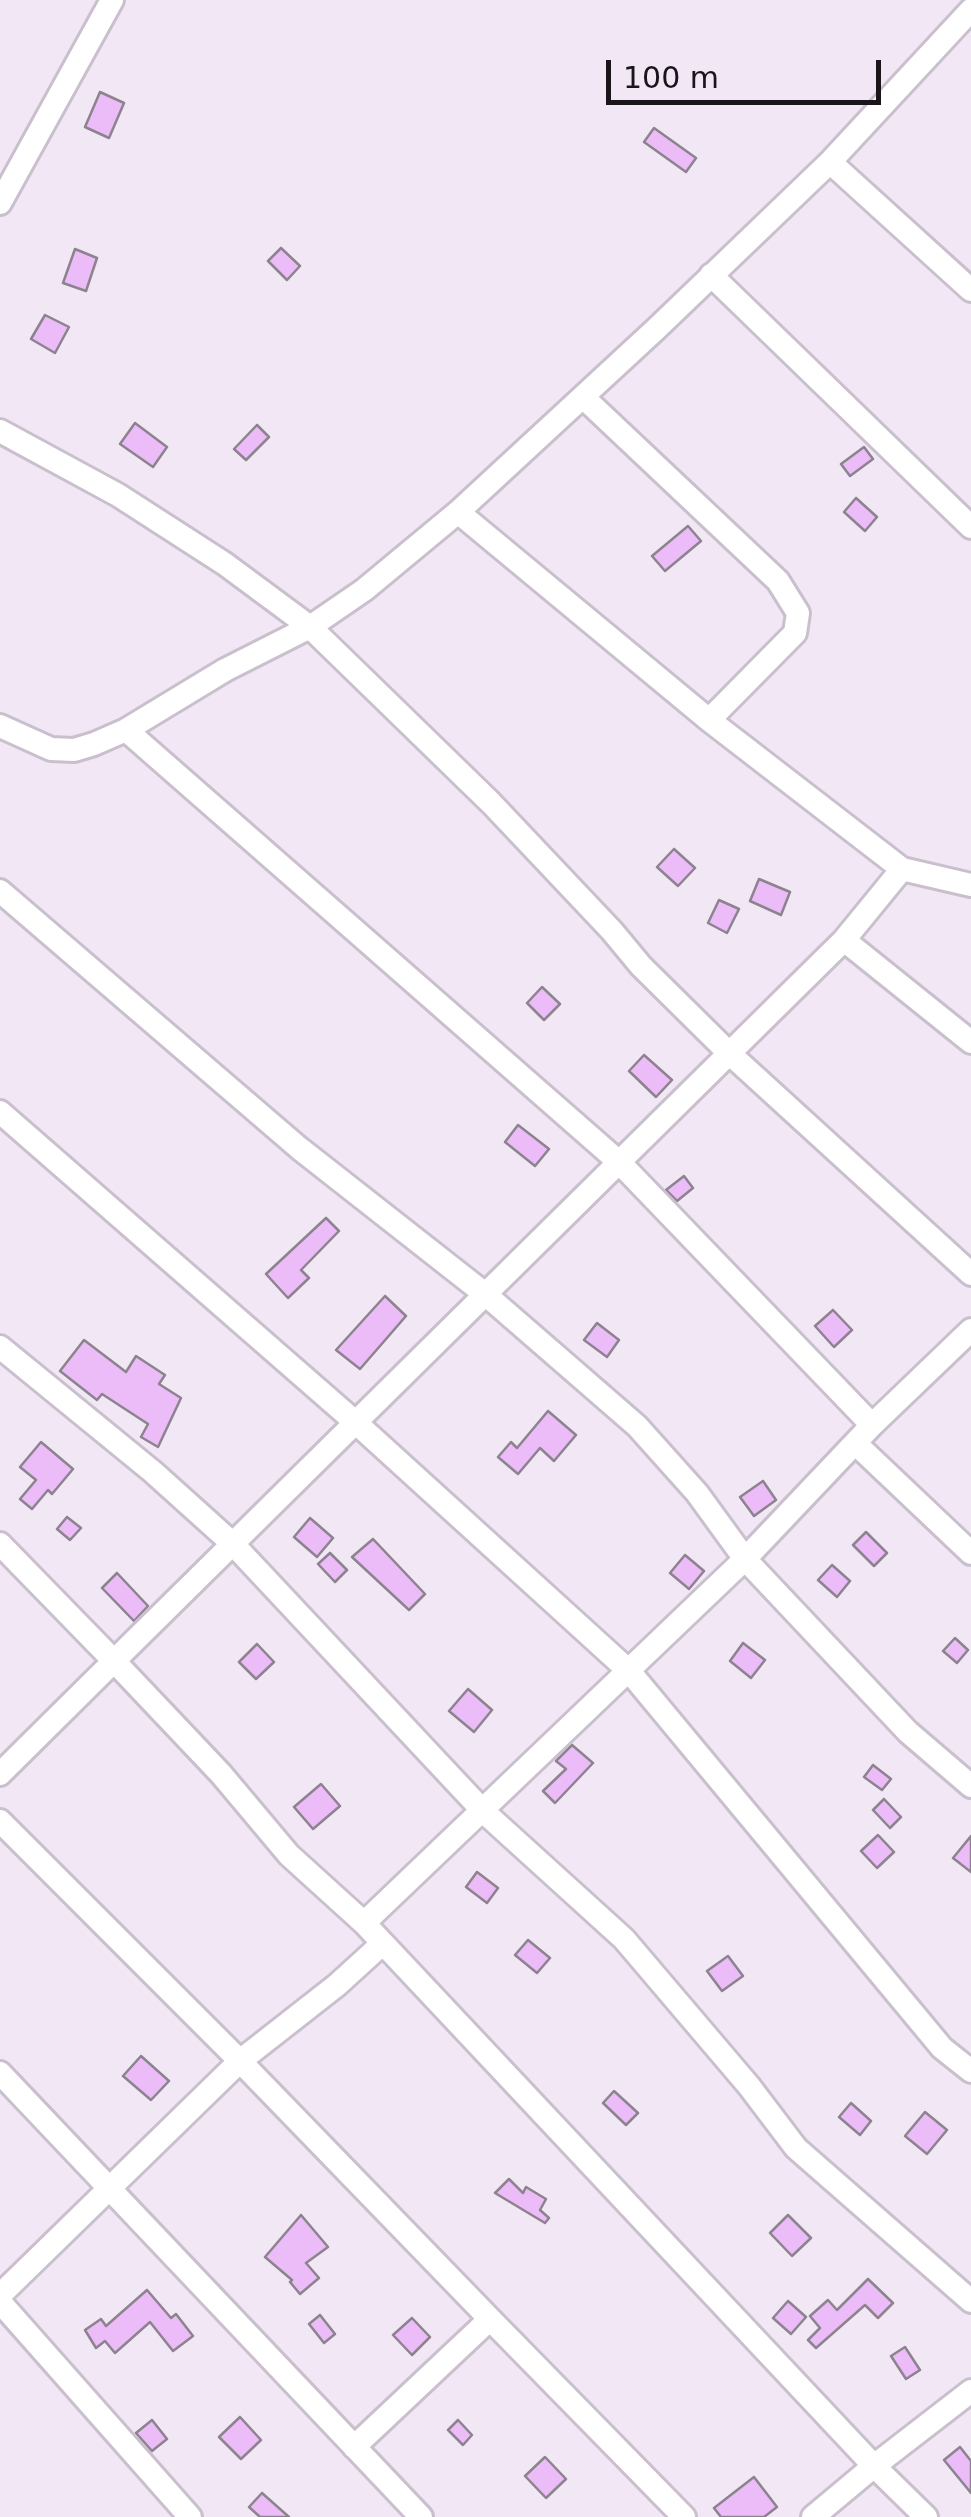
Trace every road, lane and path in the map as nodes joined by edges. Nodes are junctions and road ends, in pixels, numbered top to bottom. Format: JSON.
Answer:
{"nodes":[{"id":1,"x":112,"y":0,"type":"edge"},
{"id":2,"x":971,"y":10,"type":"edge"},
{"id":3,"x":830,"y":162,"type":"junction"},
{"id":4,"x":0,"y":203,"type":"edge"},
{"id":5,"x":710,"y":275,"type":"junction"},
{"id":6,"x":971,"y":290,"type":"edge"},
{"id":7,"x":582,"y":397,"type":"junction"},
{"id":8,"x":0,"y":432,"type":"edge"},
{"id":9,"x":458,"y":512,"type":"junction"},
{"id":10,"x":971,"y":527,"type":"edge"},
{"id":11,"x":310,"y":627,"type":"junction"},
{"id":12,"x":709,"y":720,"type":"junction"},
{"id":13,"x":0,"y":726,"type":"edge"},
{"id":14,"x":126,"y":730,"type":"junction"},
{"id":15,"x":902,"y":868,"type":"junction"},
{"id":16,"x":971,"y":885,"type":"edge"},
{"id":17,"x":0,"y":891,"type":"edge"},
{"id":18,"x":844,"y":940,"type":"junction"},
{"id":19,"x":971,"y":1042,"type":"edge"},
{"id":20,"x":729,"y":1053,"type":"junction"},
{"id":21,"x":0,"y":1112,"type":"edge"},
{"id":22,"x":619,"y":1162,"type":"junction"},
{"id":23,"x":971,"y":1274,"type":"edge"},
{"id":24,"x":485,"y":1294,"type":"junction"},
{"id":25,"x":971,"y":1330,"type":"edge"},
{"id":26,"x":0,"y":1347,"type":"edge"},
{"id":27,"x":354,"y":1421,"type":"junction"},
{"id":28,"x":872,"y":1425,"type":"junction"},
{"id":29,"x":855,"y":1443,"type":"junction"},
{"id":30,"x":0,"y":1544,"type":"edge"},
{"id":31,"x":233,"y":1544,"type":"junction"},
{"id":32,"x":971,"y":1553,"type":"edge"},
{"id":33,"x":745,"y":1559,"type":"junction"},
{"id":34,"x":114,"y":1660,"type":"junction"},
{"id":35,"x":629,"y":1672,"type":"junction"},
{"id":36,"x":0,"y":1774,"type":"edge"},
{"id":37,"x":971,"y":1786,"type":"edge"},
{"id":38,"x":484,"y":1812,"type":"junction"},
{"id":39,"x":0,"y":1821,"type":"edge"},
{"id":40,"x":364,"y":1923,"type":"junction"},
{"id":41,"x":382,"y":1944,"type":"junction"},
{"id":42,"x":240,"y":2061,"type":"junction"},
{"id":43,"x":971,"y":2072,"type":"edge"},
{"id":44,"x":0,"y":2074,"type":"edge"},
{"id":45,"x":108,"y":2190,"type":"junction"},
{"id":46,"x":0,"y":2298,"type":"edge"},
{"id":47,"x":971,"y":2301,"type":"edge"},
{"id":48,"x":490,"y":2319,"type":"junction"},
{"id":49,"x":971,"y":2392,"type":"edge"},
{"id":50,"x":354,"y":2448,"type":"junction"},
{"id":51,"x":874,"y":2466,"type":"junction"},
{"id":52,"x":190,"y":2517,"type":"edge"},
{"id":53,"x":422,"y":2517,"type":"edge"},
{"id":54,"x":684,"y":2517,"type":"edge"},
{"id":55,"x":813,"y":2517,"type":"edge"},
{"id":56,"x":926,"y":2517,"type":"edge"}],
"edges":[{"from":1,"to":4,"type":"street"},
{"from":2,"to":3,"type":"street"},
{"from":3,"to":5,"type":"street"},
{"from":3,"to":6,"type":"street"},
{"from":5,"to":7,"type":"street"},
{"from":5,"to":10,"type":"street"},
{"from":7,"to":9,"type":"street"},
{"from":7,"to":12,"type":"street"},
{"from":8,"to":11,"type":"street"},
{"from":9,"to":11,"type":"street"},
{"from":9,"to":12,"type":"street"},
{"from":11,"to":14,"type":"street"},
{"from":11,"to":20,"type":"street"},
{"from":12,"to":15,"type":"street"},
{"from":13,"to":14,"type":"street"},
{"from":14,"to":22,"type":"street"},
{"from":15,"to":16,"type":"street"},
{"from":15,"to":18,"type":"street"},
{"from":17,"to":24,"type":"street"},
{"from":18,"to":19,"type":"street"},
{"from":18,"to":20,"type":"street"},
{"from":20,"to":22,"type":"street"},
{"from":20,"to":23,"type":"street"},
{"from":21,"to":27,"type":"street"},
{"from":22,"to":24,"type":"street"},
{"from":22,"to":28,"type":"street"},
{"from":24,"to":27,"type":"street"},
{"from":24,"to":33,"type":"street"},
{"from":25,"to":28,"type":"street"},
{"from":26,"to":31,"type":"street"},
{"from":27,"to":31,"type":"street"},
{"from":27,"to":35,"type":"street"},
{"from":28,"to":29,"type":"street"},
{"from":29,"to":32,"type":"street"},
{"from":29,"to":33,"type":"street"},
{"from":30,"to":34,"type":"street"},
{"from":31,"to":34,"type":"street"},
{"from":31,"to":38,"type":"street"},
{"from":33,"to":35,"type":"street"},
{"from":33,"to":37,"type":"street"},
{"from":34,"to":36,"type":"street"},
{"from":34,"to":40,"type":"street"},
{"from":35,"to":38,"type":"street"},
{"from":35,"to":43,"type":"street"},
{"from":38,"to":40,"type":"street"},
{"from":38,"to":47,"type":"street"},
{"from":39,"to":42,"type":"street"},
{"from":40,"to":41,"type":"street"},
{"from":41,"to":42,"type":"street"},
{"from":41,"to":51,"type":"street"},
{"from":42,"to":45,"type":"street"},
{"from":42,"to":48,"type":"street"},
{"from":44,"to":45,"type":"street"},
{"from":45,"to":46,"type":"street"},
{"from":45,"to":50,"type":"street"},
{"from":46,"to":52,"type":"street"},
{"from":48,"to":50,"type":"street"},
{"from":48,"to":54,"type":"street"},
{"from":49,"to":51,"type":"street"},
{"from":50,"to":53,"type":"street"},
{"from":51,"to":55,"type":"street"},
{"from":51,"to":56,"type":"street"}]}
